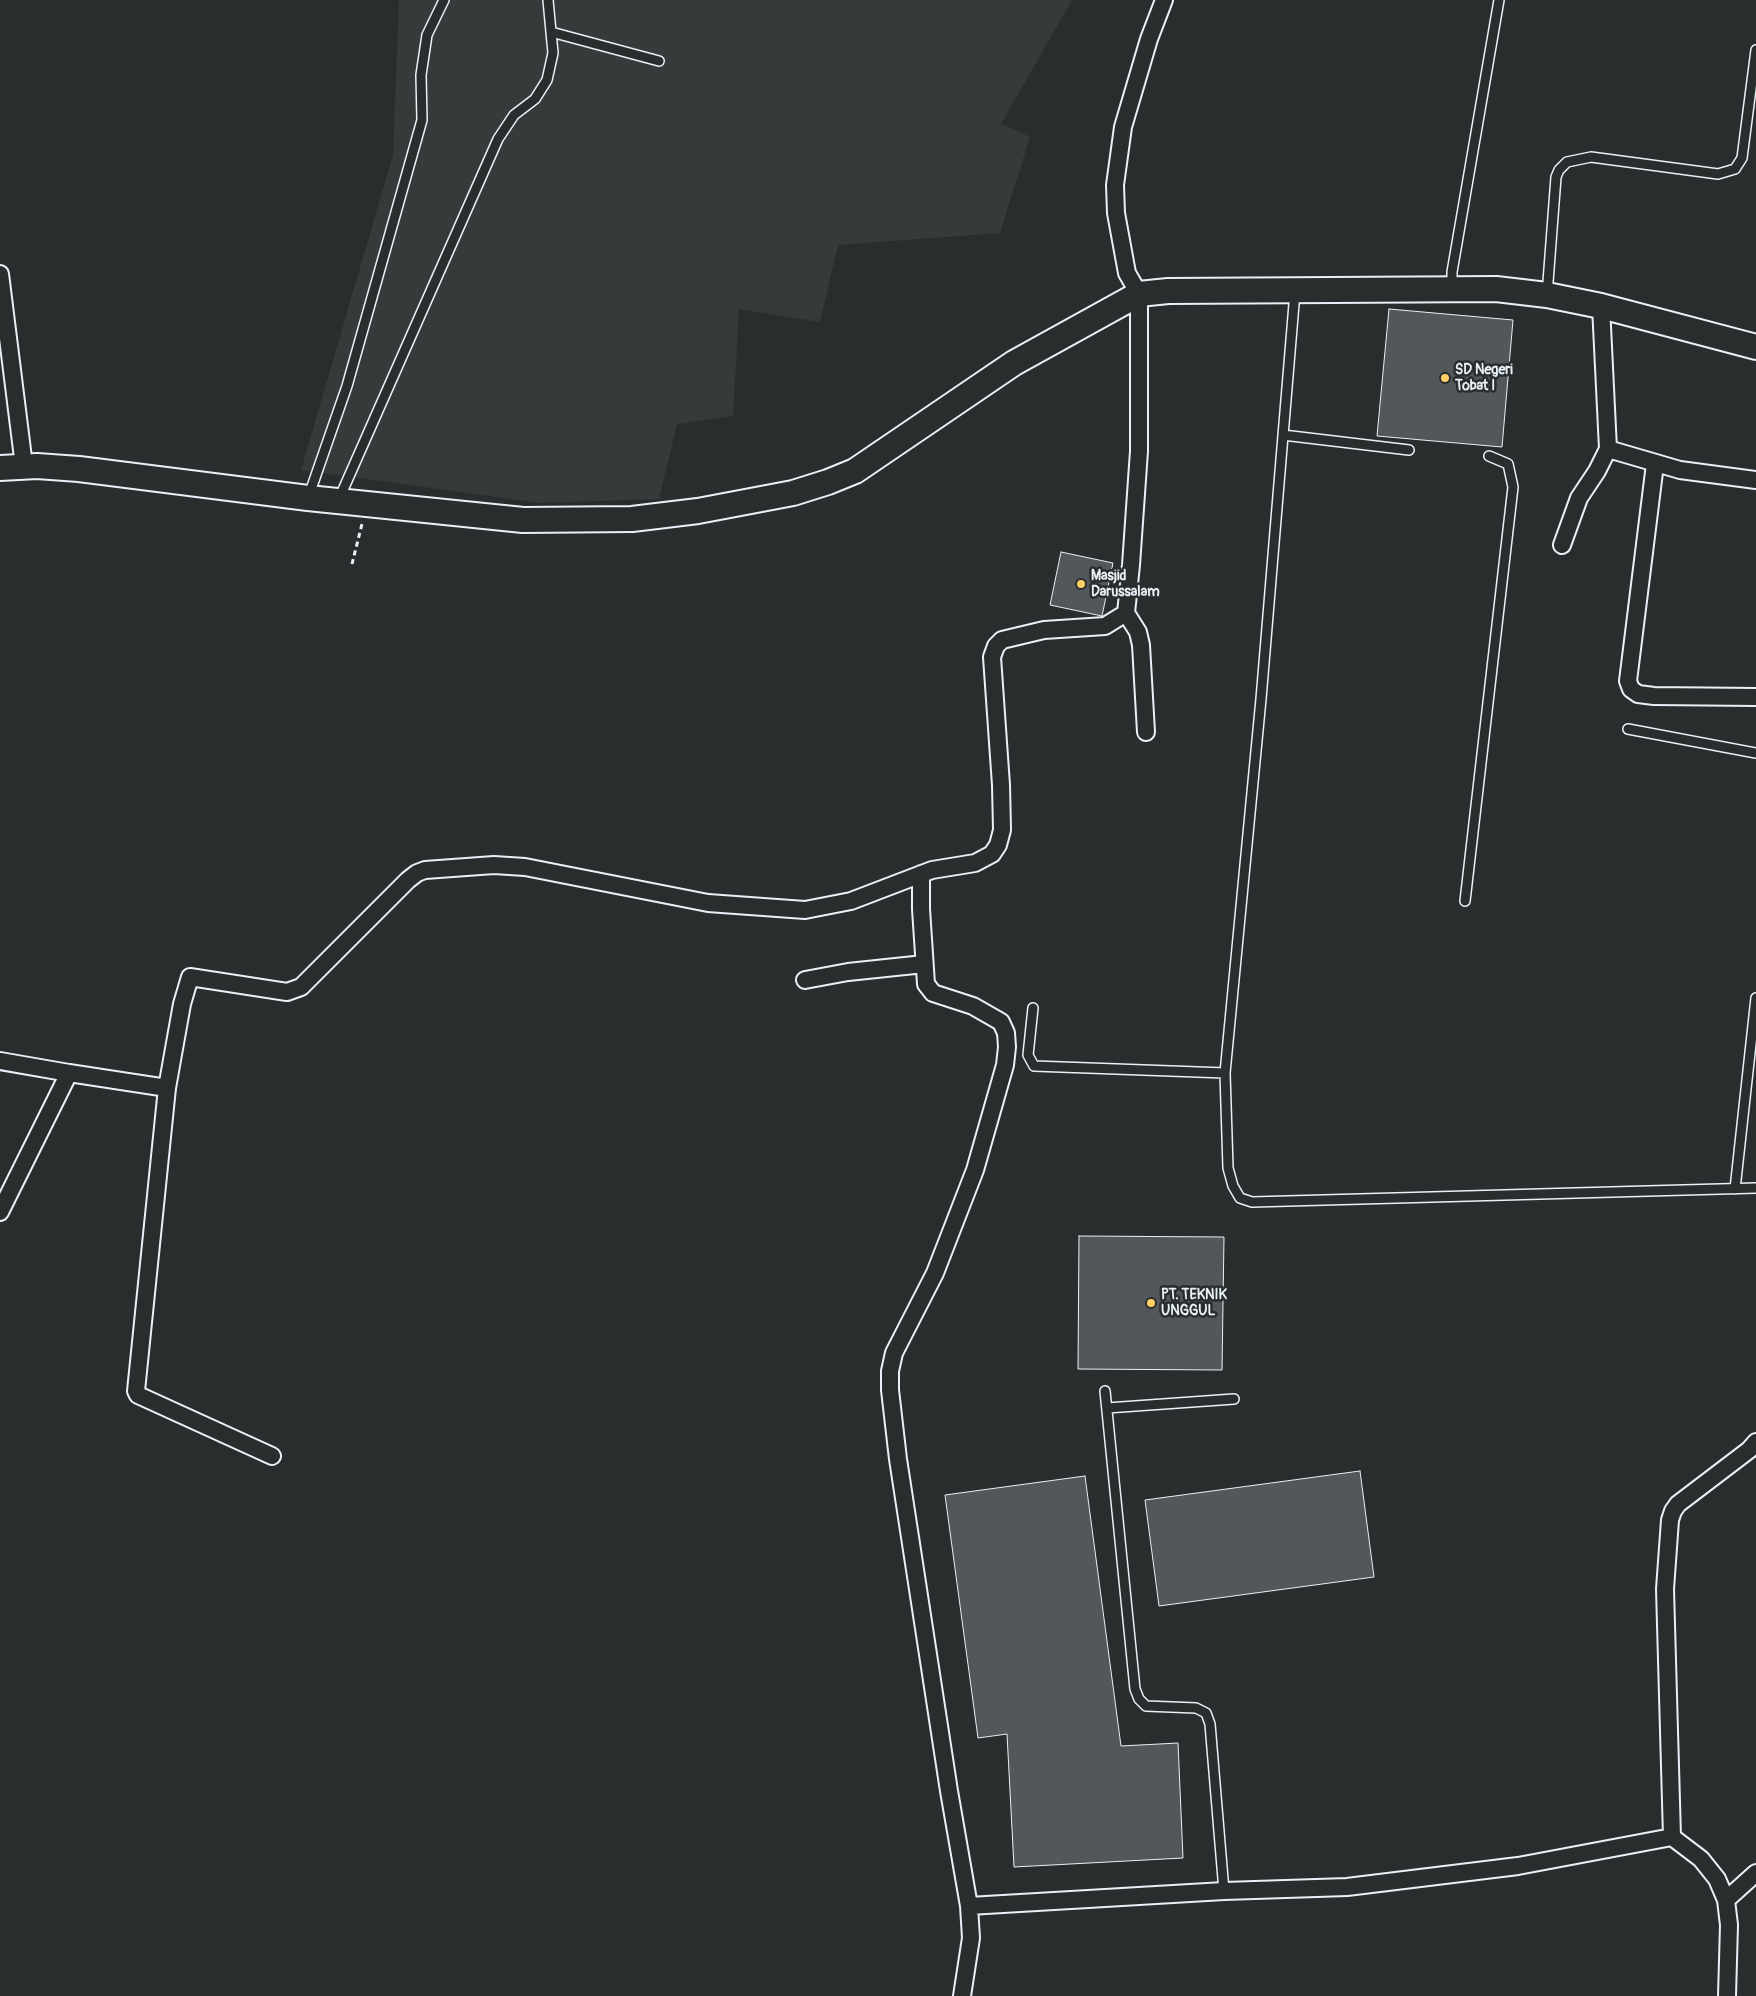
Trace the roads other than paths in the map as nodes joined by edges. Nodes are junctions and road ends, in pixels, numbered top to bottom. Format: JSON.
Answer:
{"nodes":[{"id":1,"x":444,"y":0,"type":"edge"},
{"id":2,"x":548,"y":0,"type":"edge"},
{"id":3,"x":1164,"y":0,"type":"edge"},
{"id":4,"x":1499,"y":0,"type":"edge"},
{"id":5,"x":551,"y":32,"type":"junction"},
{"id":6,"x":1756,"y":50,"type":"edge"},
{"id":7,"x":659,"y":61,"type":"dead end"},
{"id":8,"x":0,"y":274,"type":"edge"},
{"id":9,"x":1452,"y":288,"type":"junction"},
{"id":10,"x":1296,"y":289,"type":"junction"},
{"id":11,"x":1139,"y":294,"type":"junction"},
{"id":12,"x":1547,"y":295,"type":"junction"},
{"id":13,"x":1601,"y":306,"type":"junction"},
{"id":14,"x":1756,"y":347,"type":"edge"},
{"id":15,"x":1283,"y":436,"type":"junction"},
{"id":16,"x":1608,"y":449,"type":"junction"},
{"id":17,"x":1409,"y":450,"type":"dead end"},
{"id":18,"x":1488,"y":456,"type":"dead end"},
{"id":19,"x":1655,"y":464,"type":"junction"},
{"id":20,"x":24,"y":466,"type":"junction"},
{"id":21,"x":0,"y":468,"type":"edge"},
{"id":22,"x":1756,"y":480,"type":"edge"},
{"id":23,"x":308,"y":498,"type":"junction"},
{"id":24,"x":338,"y":501,"type":"junction"},
{"id":25,"x":1562,"y":545,"type":"dead end"},
{"id":26,"x":1126,"y":613,"type":"junction"},
{"id":27,"x":1756,"y":697,"type":"edge"},
{"id":28,"x":1628,"y":729,"type":"dead end"},
{"id":29,"x":1146,"y":732,"type":"dead end"},
{"id":30,"x":1756,"y":753,"type":"edge"},
{"id":31,"x":921,"y":874,"type":"junction"},
{"id":32,"x":1466,"y":901,"type":"dead end"},
{"id":33,"x":924,"y":964,"type":"junction"},
{"id":34,"x":805,"y":980,"type":"dead end"},
{"id":35,"x":1756,"y":998,"type":"edge"},
{"id":36,"x":1033,"y":1008,"type":"dead end"},
{"id":37,"x":0,"y":1061,"type":"edge"},
{"id":38,"x":69,"y":1073,"type":"junction"},
{"id":39,"x":1225,"y":1073,"type":"junction"},
{"id":40,"x":167,"y":1088,"type":"junction"},
{"id":41,"x":1756,"y":1188,"type":"edge"},
{"id":42,"x":1735,"y":1189,"type":"junction"},
{"id":43,"x":0,"y":1212,"type":"edge"},
{"id":44,"x":1105,"y":1391,"type":"dead end"},
{"id":45,"x":1234,"y":1399,"type":"dead end"},
{"id":46,"x":1107,"y":1408,"type":"junction"},
{"id":47,"x":1756,"y":1442,"type":"edge"},
{"id":48,"x":272,"y":1456,"type":"dead end"},
{"id":49,"x":1672,"y":1837,"type":"junction"},
{"id":50,"x":1756,"y":1873,"type":"edge"},
{"id":51,"x":1224,"y":1891,"type":"junction"},
{"id":52,"x":1726,"y":1900,"type":"junction"},
{"id":53,"x":969,"y":1906,"type":"junction"},
{"id":54,"x":962,"y":1996,"type":"edge"},
{"id":55,"x":1727,"y":1996,"type":"edge"}],
"edges":[{"from":1,"to":23,"type":"lane"},
{"from":2,"to":5,"type":"lane"},
{"from":3,"to":11,"type":"street"},
{"from":4,"to":9,"type":"lane"},
{"from":5,"to":7,"type":"lane"},
{"from":5,"to":24,"type":"lane"},
{"from":6,"to":12,"type":"lane"},
{"from":8,"to":20,"type":"street"},
{"from":9,"to":10,"type":"main road"},
{"from":9,"to":12,"type":"main road"},
{"from":10,"to":11,"type":"main road"},
{"from":10,"to":15,"type":"lane"},
{"from":11,"to":24,"type":"main road"},
{"from":11,"to":26,"type":"street"},
{"from":12,"to":13,"type":"main road"},
{"from":13,"to":14,"type":"main road"},
{"from":13,"to":16,"type":"street"},
{"from":15,"to":17,"type":"lane"},
{"from":15,"to":39,"type":"lane"},
{"from":16,"to":19,"type":"street"},
{"from":16,"to":25,"type":"street"},
{"from":18,"to":32,"type":"lane"},
{"from":19,"to":22,"type":"street"},
{"from":19,"to":27,"type":"street"},
{"from":20,"to":21,"type":"main road"},
{"from":20,"to":23,"type":"main road"},
{"from":23,"to":24,"type":"main road"},
{"from":26,"to":29,"type":"street"},
{"from":26,"to":31,"type":"street"},
{"from":28,"to":30,"type":"lane"},
{"from":31,"to":33,"type":"street"},
{"from":31,"to":40,"type":"street"},
{"from":33,"to":34,"type":"street"},
{"from":33,"to":53,"type":"street"},
{"from":35,"to":42,"type":"lane"},
{"from":36,"to":39,"type":"lane"},
{"from":37,"to":38,"type":"street"},
{"from":38,"to":40,"type":"street"},
{"from":38,"to":43,"type":"street"},
{"from":39,"to":42,"type":"lane"},
{"from":40,"to":48,"type":"street"},
{"from":41,"to":42,"type":"lane"},
{"from":44,"to":46,"type":"lane"},
{"from":45,"to":46,"type":"lane"},
{"from":46,"to":51,"type":"lane"},
{"from":47,"to":49,"type":"street"},
{"from":49,"to":51,"type":"street"},
{"from":49,"to":52,"type":"street"},
{"from":50,"to":52,"type":"street"},
{"from":51,"to":53,"type":"street"},
{"from":52,"to":55,"type":"street"},
{"from":53,"to":54,"type":"street"}]}
